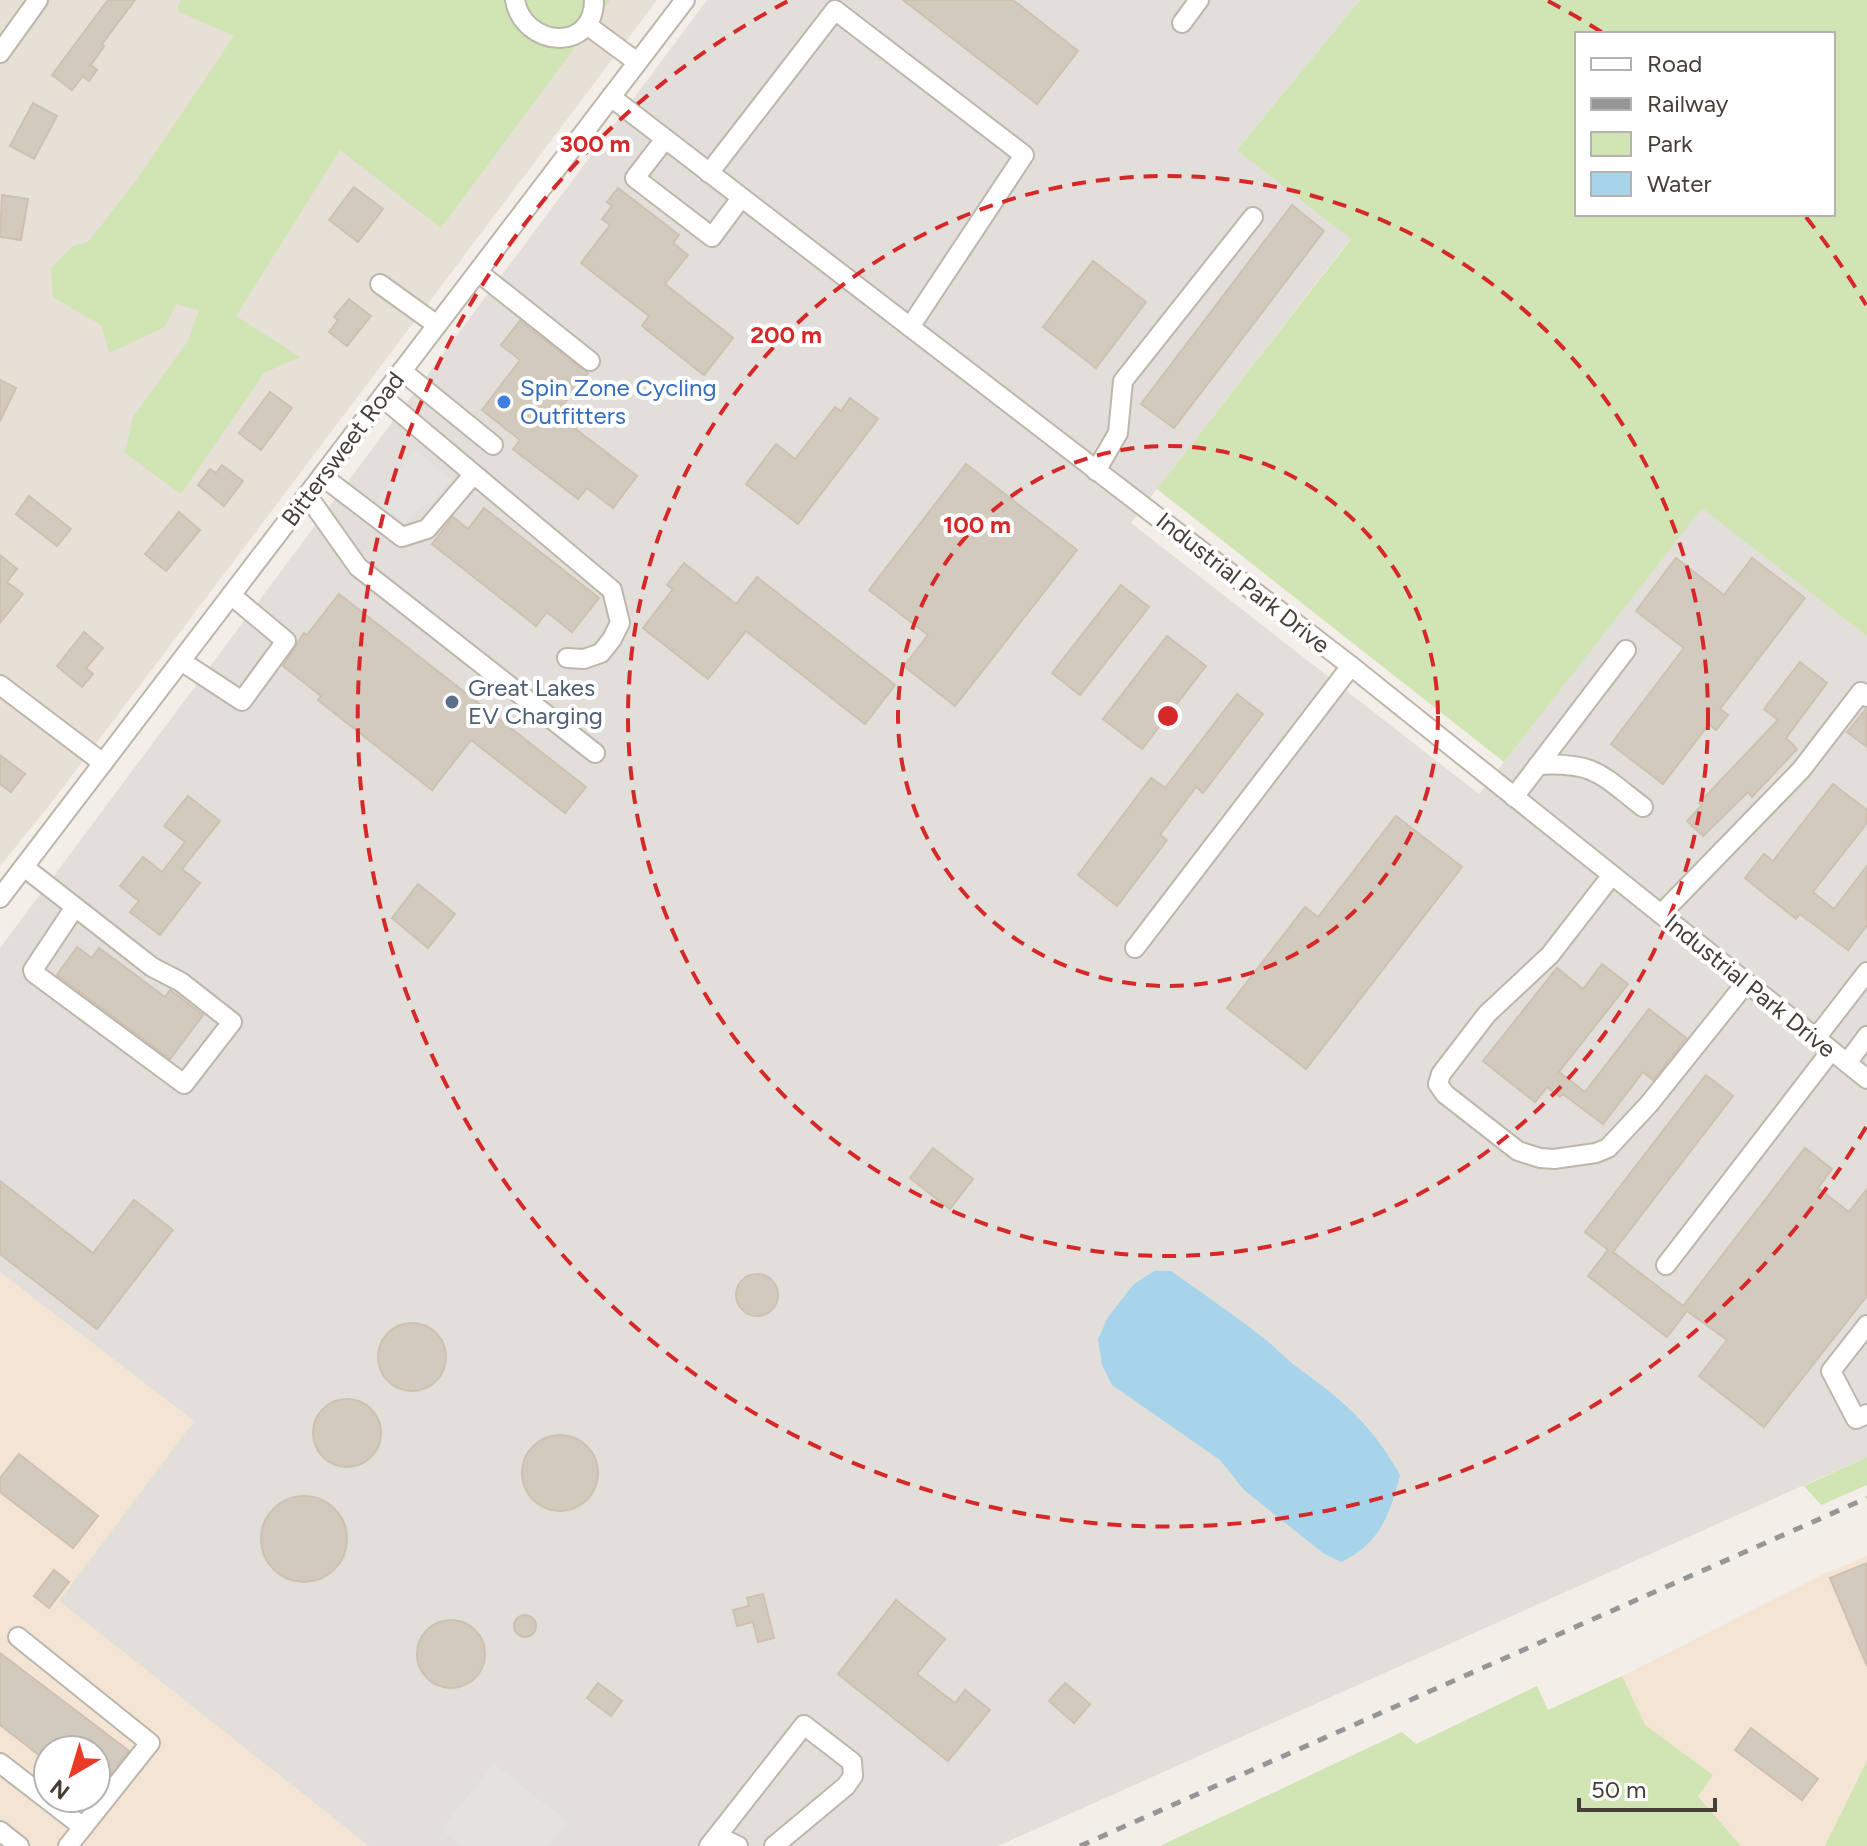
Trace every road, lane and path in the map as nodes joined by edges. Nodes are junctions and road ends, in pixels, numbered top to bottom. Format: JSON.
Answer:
{"nodes":[{"id":1,"x":38,"y":0,"type":"edge"},
{"id":2,"x":515,"y":0,"type":"edge"},
{"id":3,"x":594,"y":0,"type":"edge"},
{"id":4,"x":685,"y":0,"type":"edge"},
{"id":5,"x":1199,"y":0,"type":"edge"},
{"id":6,"x":1182,"y":23,"type":"dead end"},
{"id":7,"x":587,"y":25,"type":"junction"},
{"id":8,"x":0,"y":53,"type":"edge"},
{"id":9,"x":637,"y":62,"type":"junction"},
{"id":10,"x":611,"y":97,"type":"junction"},
{"id":11,"x":665,"y":139,"type":"junction"},
{"id":12,"x":709,"y":173,"type":"junction"},
{"id":13,"x":741,"y":198,"type":"junction"},
{"id":14,"x":1253,"y":217,"type":"dead end"},
{"id":15,"x":478,"y":272,"type":"junction"},
{"id":16,"x":380,"y":284,"type":"dead end"},
{"id":17,"x":437,"y":325,"type":"junction"},
{"id":18,"x":910,"y":327,"type":"junction"},
{"id":19,"x":590,"y":361,"type":"dead end"},
{"id":20,"x":402,"y":371,"type":"junction"},
{"id":21,"x":382,"y":397,"type":"junction"},
{"id":22,"x":493,"y":445,"type":"dead end"},
{"id":23,"x":1096,"y":471,"type":"junction"},
{"id":24,"x":473,"y":475,"type":"junction"},
{"id":25,"x":322,"y":476,"type":"junction"},
{"id":26,"x":307,"y":495,"type":"junction"},
{"id":27,"x":231,"y":595,"type":"junction"},
{"id":28,"x":1626,"y":650,"type":"dead end"},
{"id":29,"x":567,"y":658,"type":"dead end"},
{"id":30,"x":181,"y":661,"type":"junction"},
{"id":31,"x":1351,"y":666,"type":"junction"},
{"id":32,"x":0,"y":685,"type":"edge"},
{"id":33,"x":1867,"y":697,"type":"edge"},
{"id":34,"x":595,"y":753,"type":"dead end"},
{"id":35,"x":103,"y":763,"type":"junction"},
{"id":36,"x":1538,"y":765,"type":"junction"},
{"id":37,"x":1514,"y":797,"type":"junction"},
{"id":38,"x":1643,"y":807,"type":"dead end"},
{"id":39,"x":24,"y":867,"type":"junction"},
{"id":40,"x":1612,"y":875,"type":"junction"},
{"id":41,"x":0,"y":898,"type":"edge"},
{"id":42,"x":75,"y":907,"type":"junction"},
{"id":43,"x":1661,"y":914,"type":"junction"},
{"id":44,"x":1135,"y":948,"type":"dead end"},
{"id":45,"x":1867,"y":972,"type":"edge"},
{"id":46,"x":1746,"y":983,"type":"junction"},
{"id":47,"x":1867,"y":1036,"type":"edge"},
{"id":48,"x":1816,"y":1038,"type":"junction"},
{"id":49,"x":1831,"y":1051,"type":"junction"},
{"id":50,"x":1847,"y":1063,"type":"junction"},
{"id":51,"x":1867,"y":1079,"type":"edge"},
{"id":52,"x":1666,"y":1265,"type":"dead end"},
{"id":53,"x":1867,"y":1325,"type":"edge"},
{"id":54,"x":1867,"y":1414,"type":"edge"},
{"id":55,"x":18,"y":1637,"type":"dead end"},
{"id":56,"x":0,"y":1763,"type":"edge"},
{"id":57,"x":83,"y":1827,"type":"junction"},
{"id":58,"x":0,"y":1831,"type":"edge"},
{"id":59,"x":713,"y":1841,"type":"edge"},
{"id":60,"x":19,"y":1846,"type":"edge"},
{"id":61,"x":68,"y":1846,"type":"edge"},
{"id":62,"x":738,"y":1846,"type":"edge"},
{"id":63,"x":774,"y":1846,"type":"edge"}],
"edges":[{"from":1,"to":8,"type":"street"},
{"from":2,"to":7,"type":"street"},
{"from":3,"to":7,"type":"street"},
{"from":4,"to":9,"type":"street","name":"Bittersweet Road"},
{"from":5,"to":6,"type":"street"},
{"from":7,"to":9,"type":"street"},
{"from":9,"to":10,"type":"street","name":"Bittersweet Road"},
{"from":10,"to":11,"type":"street","name":"Industrial Park Drive"},
{"from":10,"to":15,"type":"street","name":"Bittersweet Road"},
{"from":11,"to":12,"type":"street","name":"Industrial Park Drive"},
{"from":11,"to":13,"type":"street"},
{"from":12,"to":13,"type":"street","name":"Industrial Park Drive"},
{"from":12,"to":18,"type":"street"},
{"from":13,"to":18,"type":"street","name":"Industrial Park Drive"},
{"from":14,"to":23,"type":"street"},
{"from":15,"to":17,"type":"street","name":"Bittersweet Road"},
{"from":15,"to":19,"type":"street"},
{"from":16,"to":17,"type":"street"},
{"from":17,"to":20,"type":"street","name":"Bittersweet Road"},
{"from":18,"to":23,"type":"street","name":"Industrial Park Drive"},
{"from":20,"to":21,"type":"street","name":"Bittersweet Road"},
{"from":20,"to":22,"type":"street"},
{"from":21,"to":24,"type":"street"},
{"from":21,"to":25,"type":"street","name":"Bittersweet Road"},
{"from":23,"to":31,"type":"street","name":"Industrial Park Drive"},
{"from":24,"to":25,"type":"street"},
{"from":24,"to":29,"type":"street"},
{"from":25,"to":26,"type":"street","name":"Bittersweet Road"},
{"from":26,"to":27,"type":"street","name":"Bittersweet Road"},
{"from":26,"to":34,"type":"street"},
{"from":27,"to":30,"type":"street","name":"Bittersweet Road"},
{"from":27,"to":30,"type":"street"},
{"from":28,"to":36,"type":"street"},
{"from":30,"to":35,"type":"street","name":"Bittersweet Road"},
{"from":31,"to":37,"type":"street","name":"Industrial Park Drive"},
{"from":31,"to":44,"type":"street"},
{"from":32,"to":35,"type":"street"},
{"from":33,"to":43,"type":"street"},
{"from":35,"to":39,"type":"street","name":"Bittersweet Road"},
{"from":36,"to":37,"type":"street"},
{"from":36,"to":38,"type":"street"},
{"from":37,"to":40,"type":"street","name":"Industrial Park Drive"},
{"from":39,"to":41,"type":"street","name":"Bittersweet Road"},
{"from":39,"to":42,"type":"street"},
{"from":40,"to":43,"type":"street","name":"Industrial Park Drive"},
{"from":40,"to":46,"type":"street"},
{"from":42,"to":42,"type":"street"},
{"from":43,"to":46,"type":"street","name":"Industrial Park Drive"},
{"from":45,"to":48,"type":"street"},
{"from":46,"to":48,"type":"street","name":"Industrial Park Drive"},
{"from":47,"to":50,"type":"street"},
{"from":48,"to":49,"type":"street","name":"Industrial Park Drive"},
{"from":49,"to":50,"type":"street","name":"Industrial Park Drive"},
{"from":49,"to":52,"type":"street"},
{"from":50,"to":51,"type":"street","name":"Industrial Park Drive"},
{"from":53,"to":54,"type":"street"},
{"from":55,"to":57,"type":"street"},
{"from":56,"to":57,"type":"street"},
{"from":57,"to":61,"type":"street"},
{"from":58,"to":60,"type":"street"},
{"from":59,"to":62,"type":"street"},
{"from":59,"to":63,"type":"street"}]}
